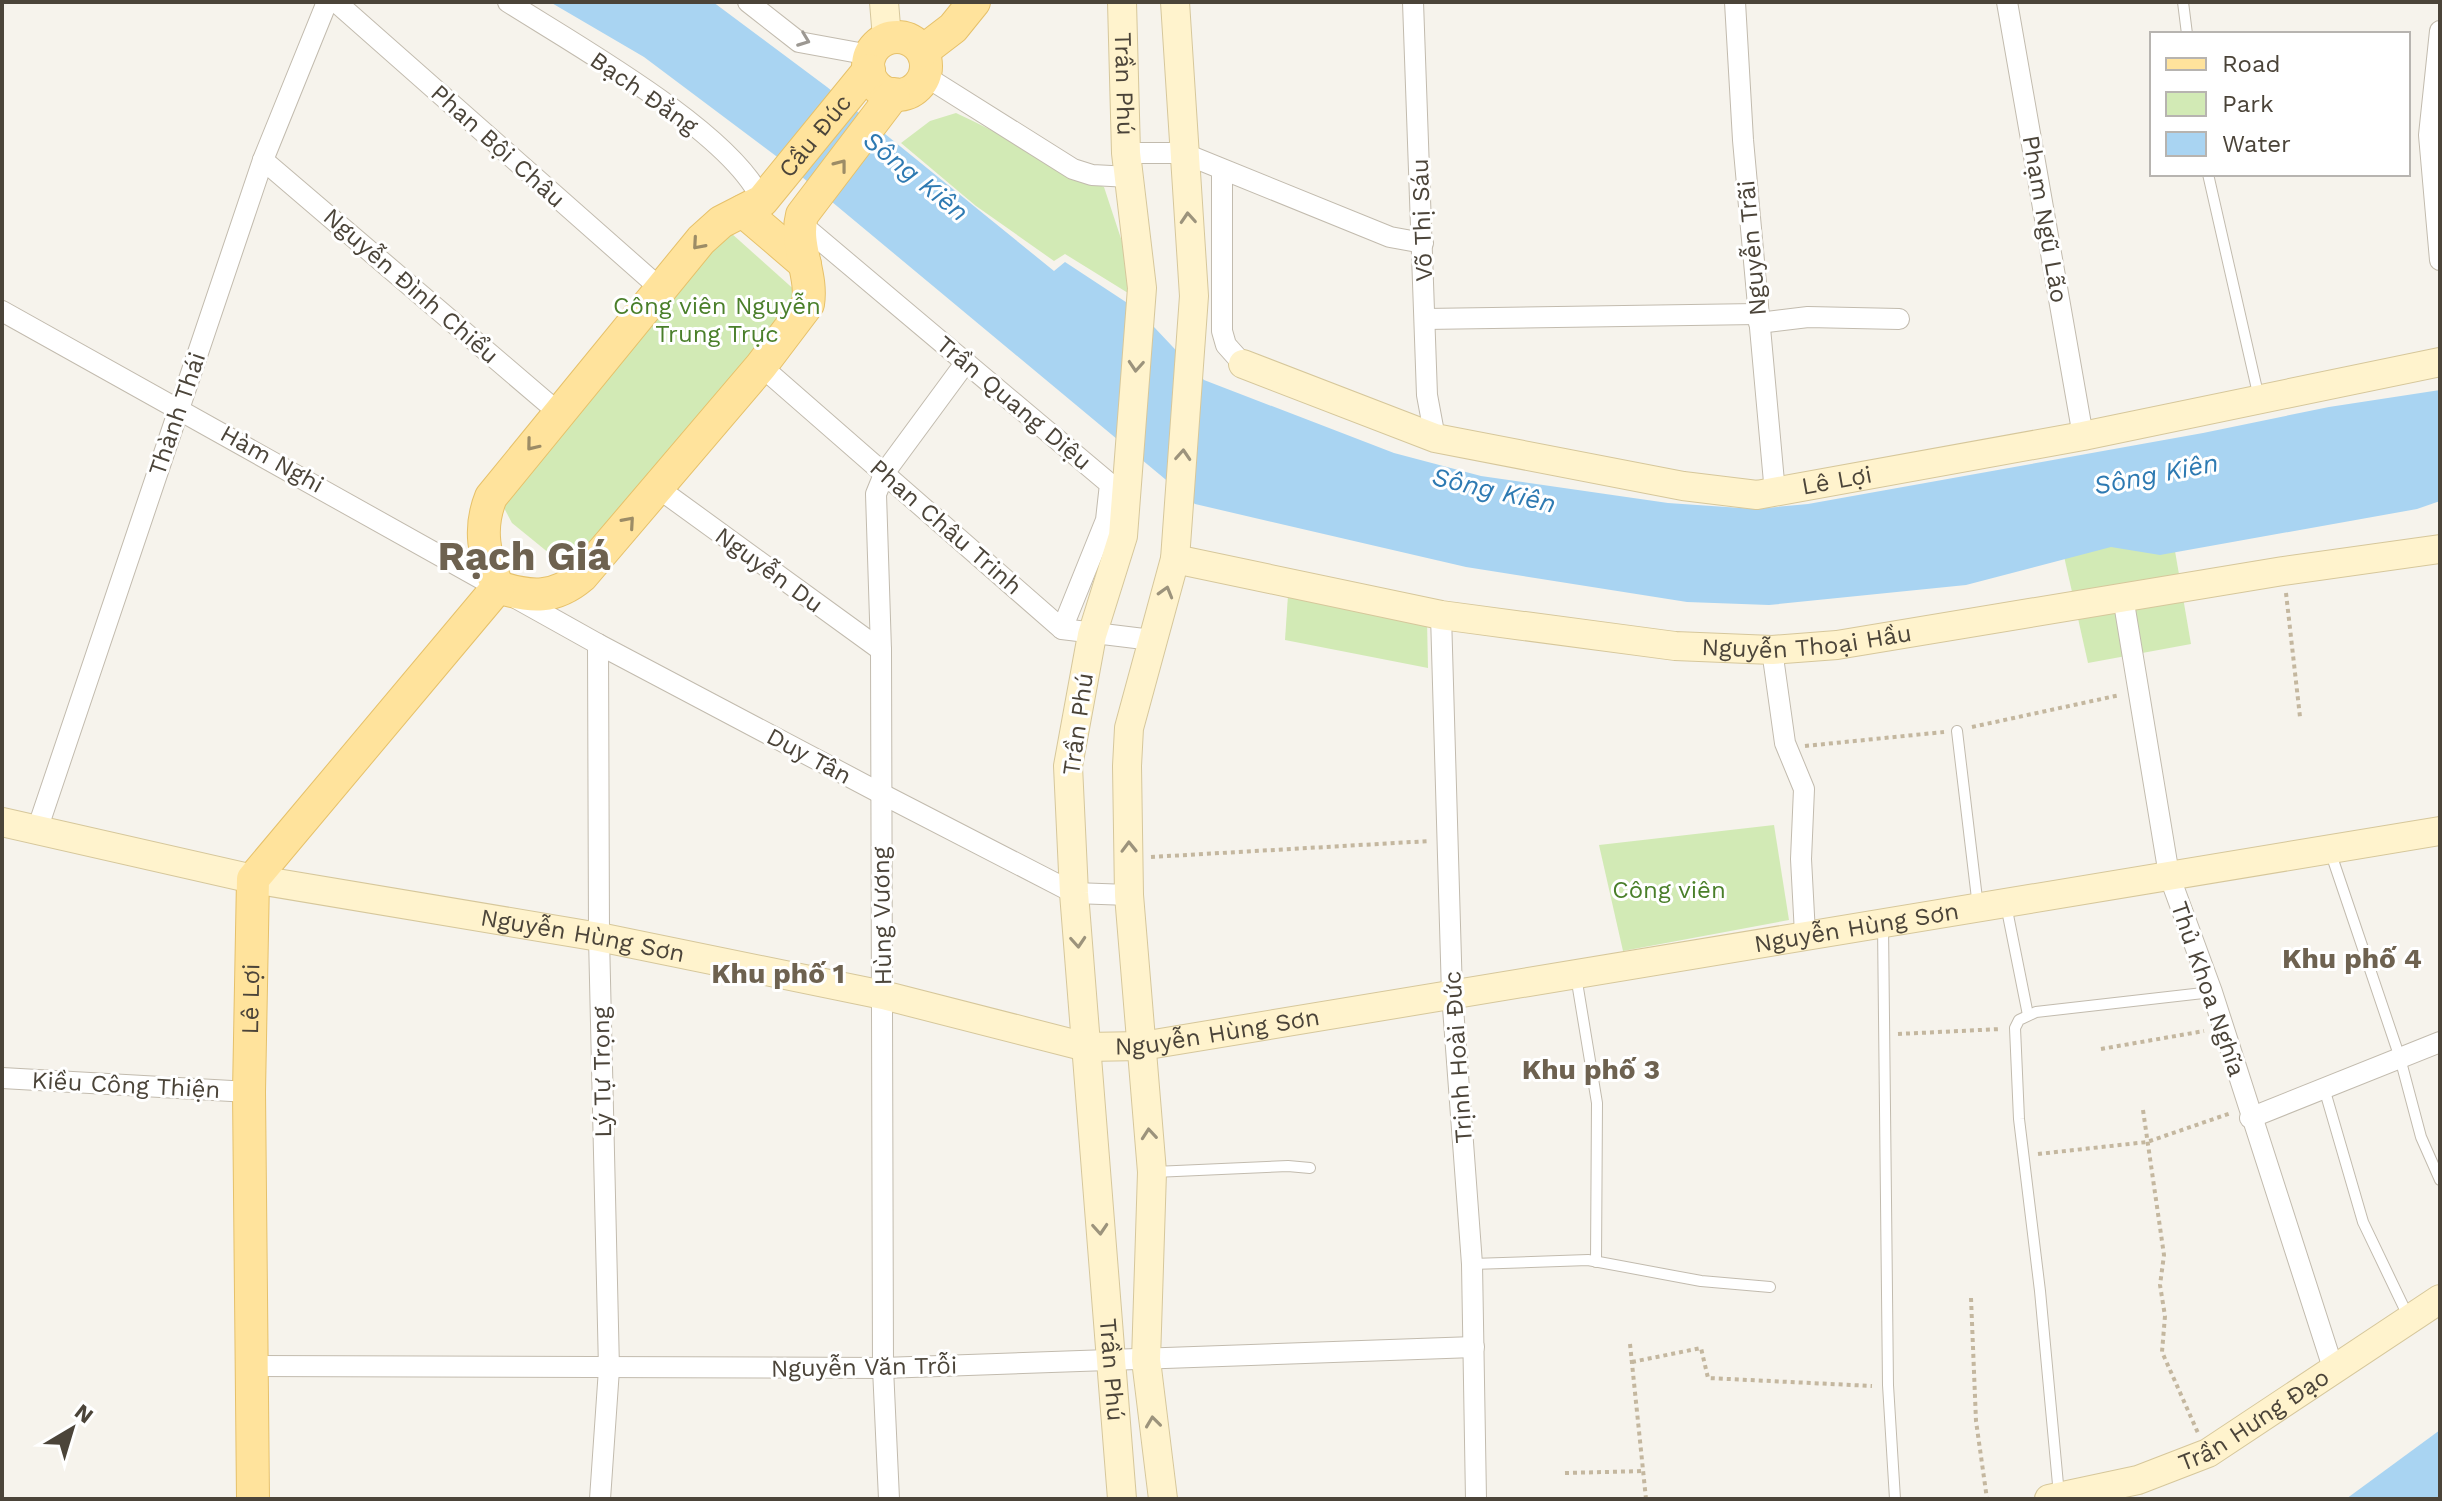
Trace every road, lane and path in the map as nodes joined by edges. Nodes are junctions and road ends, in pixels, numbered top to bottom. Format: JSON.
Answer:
{"nodes":[{"id":1,"x":327,"y":2,"type":"edge"},
{"id":2,"x":336,"y":2,"type":"edge"},
{"id":3,"x":508,"y":2,"type":"edge"},
{"id":4,"x":748,"y":2,"type":"edge"},
{"id":5,"x":884,"y":2,"type":"edge"},
{"id":6,"x":974,"y":2,"type":"edge"},
{"id":7,"x":1122,"y":2,"type":"edge"},
{"id":8,"x":1175,"y":2,"type":"edge"},
{"id":9,"x":1413,"y":2,"type":"edge"},
{"id":10,"x":1735,"y":2,"type":"edge"},
{"id":11,"x":2007,"y":2,"type":"edge"},
{"id":12,"x":2183,"y":2,"type":"edge"},
{"id":13,"x":2440,"y":31,"type":"edge"},
{"id":14,"x":2187,"y":32,"type":"edge"},
{"id":15,"x":870,"y":64,"type":"junction"},
{"id":16,"x":924,"y":64,"type":"junction"},
{"id":17,"x":888,"y":105,"type":"junction"},
{"id":18,"x":1183,"y":153,"type":"junction"},
{"id":19,"x":263,"y":160,"type":"junction"},
{"id":20,"x":1128,"y":165,"type":"junction"},
{"id":21,"x":1222,"y":170,"type":"junction"},
{"id":22,"x":2208,"y":176,"type":"edge"},
{"id":23,"x":752,"y":206,"type":"junction"},
{"id":24,"x":801,"y":219,"type":"junction"},
{"id":25,"x":1423,"y":243,"type":"junction"},
{"id":26,"x":2440,"y":260,"type":"edge"},
{"id":27,"x":805,"y":264,"type":"junction"},
{"id":28,"x":661,"y":289,"type":"junction"},
{"id":29,"x":2,"y":311,"type":"edge"},
{"id":30,"x":1758,"y":318,"type":"junction"},
{"id":31,"x":1425,"y":319,"type":"junction"},
{"id":32,"x":1899,"y":319,"type":"dead end"},
{"id":33,"x":966,"y":362,"type":"junction"},
{"id":34,"x":2440,"y":362,"type":"edge"},
{"id":35,"x":1243,"y":364,"type":"joint"},
{"id":36,"x":761,"y":366,"type":"junction"},
{"id":37,"x":2259,"y":399,"type":"junction"},
{"id":38,"x":179,"y":407,"type":"junction"},
{"id":39,"x":559,"y":413,"type":"junction"},
{"id":40,"x":2083,"y":436,"type":"junction"},
{"id":41,"x":1435,"y":438,"type":"junction"},
{"id":42,"x":885,"y":472,"type":"junction"},
{"id":43,"x":658,"y":488,"type":"junction"},
{"id":44,"x":1775,"y":493,"type":"junction"},
{"id":45,"x":1176,"y":546,"type":"junction"},
{"id":46,"x":2440,"y":549,"type":"edge"},
{"id":47,"x":2283,"y":571,"type":"junction"},
{"id":48,"x":498,"y":587,"type":"junction"},
{"id":49,"x":2123,"y":597,"type":"junction"},
{"id":50,"x":1441,"y":615,"type":"junction"},
{"id":51,"x":1062,"y":629,"type":"junction"},
{"id":52,"x":1092,"y":635,"type":"junction"},
{"id":53,"x":1152,"y":640,"type":"junction"},
{"id":54,"x":598,"y":644,"type":"junction"},
{"id":55,"x":881,"y":650,"type":"junction"},
{"id":56,"x":1772,"y":650,"type":"junction"},
{"id":57,"x":2300,"y":717,"type":"dead end"},
{"id":58,"x":1957,"y":731,"type":"dead end"},
{"id":59,"x":880,"y":793,"type":"junction"},
{"id":60,"x":2,"y":822,"type":"edge"},
{"id":61,"x":37,"y":830,"type":"junction"},
{"id":62,"x":2440,"y":831,"type":"edge"},
{"id":63,"x":1448,"y":839,"type":"junction"},
{"id":64,"x":2329,"y":849,"type":"junction"},
{"id":65,"x":1129,"y":858,"type":"junction"},
{"id":66,"x":2169,"y":875,"type":"junction"},
{"id":67,"x":253,"y":879,"type":"junction"},
{"id":68,"x":1074,"y":893,"type":"junction"},
{"id":69,"x":1129,"y":895,"type":"junction"},
{"id":70,"x":1992,"y":905,"type":"junction"},
{"id":71,"x":1883,"y":923,"type":"junction"},
{"id":72,"x":1805,"y":934,"type":"junction"},
{"id":73,"x":599,"y":937,"type":"junction"},
{"id":74,"x":1576,"y":974,"type":"junction"},
{"id":75,"x":2212,"y":992,"type":"junction"},
{"id":76,"x":1452,"y":994,"type":"junction"},
{"id":77,"x":883,"y":995,"type":"junction"},
{"id":78,"x":2028,"y":1015,"type":"junction"},
{"id":79,"x":2222,"y":1026,"type":"junction"},
{"id":80,"x":2015,"y":1028,"type":"junction"},
{"id":81,"x":1883,"y":1034,"type":"junction"},
{"id":82,"x":2440,"y":1042,"type":"edge"},
{"id":83,"x":1142,"y":1046,"type":"junction"},
{"id":84,"x":1086,"y":1047,"type":"junction"},
{"id":85,"x":2101,"y":1049,"type":"dead end"},
{"id":86,"x":2400,"y":1058,"type":"junction"},
{"id":87,"x":2,"y":1078,"type":"edge"},
{"id":88,"x":2324,"y":1088,"type":"junction"},
{"id":89,"x":249,"y":1092,"type":"junction"},
{"id":90,"x":2143,"y":1110,"type":"dead end"},
{"id":91,"x":2249,"y":1112,"type":"junction"},
{"id":92,"x":2147,"y":1142,"type":"junction"},
{"id":93,"x":2023,"y":1156,"type":"junction"},
{"id":94,"x":1310,"y":1168,"type":"dead end"},
{"id":95,"x":1152,"y":1172,"type":"junction"},
{"id":96,"x":2440,"y":1180,"type":"edge"},
{"id":97,"x":1596,"y":1262,"type":"junction"},
{"id":98,"x":1472,"y":1264,"type":"junction"},
{"id":99,"x":1770,"y":1287,"type":"dead end"},
{"id":100,"x":1971,"y":1298,"type":"dead end"},
{"id":101,"x":2440,"y":1299,"type":"edge"},
{"id":102,"x":2410,"y":1320,"type":"junction"},
{"id":103,"x":1630,"y":1344,"type":"dead end"},
{"id":104,"x":1474,"y":1347,"type":"junction"},
{"id":105,"x":1146,"y":1360,"type":"junction"},
{"id":106,"x":1632,"y":1362,"type":"junction"},
{"id":107,"x":1110,"y":1363,"type":"junction"},
{"id":108,"x":254,"y":1366,"type":"junction"},
{"id":109,"x":883,"y":1368,"type":"junction"},
{"id":110,"x":609,"y":1369,"type":"junction"},
{"id":111,"x":2334,"y":1371,"type":"junction"},
{"id":112,"x":1888,"y":1385,"type":"junction"},
{"id":113,"x":2208,"y":1453,"type":"junction"},
{"id":114,"x":1644,"y":1471,"type":"junction"},
{"id":115,"x":1565,"y":1473,"type":"dead end"},
{"id":116,"x":2054,"y":1498,"type":"edge"},
{"id":117,"x":253,"y":1499,"type":"edge"},
{"id":118,"x":600,"y":1499,"type":"edge"},
{"id":119,"x":889,"y":1499,"type":"edge"},
{"id":120,"x":1122,"y":1499,"type":"edge"},
{"id":121,"x":1163,"y":1499,"type":"edge"},
{"id":122,"x":1476,"y":1499,"type":"edge"},
{"id":123,"x":1646,"y":1499,"type":"edge"},
{"id":124,"x":1895,"y":1499,"type":"edge"},
{"id":125,"x":1987,"y":1499,"type":"edge"}],
"edges":[{"from":1,"to":19,"type":"street","name":"Thành Thái"},
{"from":2,"to":28,"type":"street","name":"Phan Bội Châu"},
{"from":3,"to":23,"type":"street","name":"Bạch Đằng"},
{"from":4,"to":15,"type":"street","one_way":true},
{"from":5,"to":15,"type":"street"},
{"from":6,"to":16,"type":"main road"},
{"from":7,"to":20,"type":"street","name":"Trần Phú"},
{"from":8,"to":18,"type":"street","name":"Trần Phú"},
{"from":9,"to":25,"type":"street","name":"Võ Thị Sáu"},
{"from":10,"to":30,"type":"street","name":"Nguyễn Trãi"},
{"from":11,"to":40,"type":"street","name":"Phạm Ngũ Lão"},
{"from":12,"to":14,"type":"lane"},
{"from":13,"to":26,"type":"street"},
{"from":15,"to":16,"type":"main road"},
{"from":15,"to":17,"type":"main road"},
{"from":15,"to":23,"type":"main road","name":"Cầu Đúc"},
{"from":16,"to":17,"type":"main road"},
{"from":16,"to":20,"type":"street"},
{"from":24,"to":17,"type":"main road","name":"Cầu Đúc","one_way":true},
{"from":18,"to":20,"type":"street"},
{"from":18,"to":21,"type":"street"},
{"from":45,"to":18,"type":"street","name":"Trần Phú","one_way":true},
{"from":19,"to":38,"type":"street","name":"Thành Thái"},
{"from":19,"to":39,"type":"street","name":"Nguyễn Đình Chiểu"},
{"from":20,"to":52,"type":"street","name":"Trần Phú","one_way":true},
{"from":21,"to":25,"type":"street"},
{"from":21,"to":35,"type":"street"},
{"from":22,"to":37,"type":"lane"},
{"from":23,"to":27,"type":"main road"},
{"from":23,"to":28,"type":"main road","name":"Cầu Đúc","one_way":true},
{"from":24,"to":27,"type":"main road"},
{"from":24,"to":33,"type":"street","name":"Trần Quang Diệu"},
{"from":25,"to":31,"type":"street","name":"Võ Thị Sáu"},
{"from":27,"to":36,"type":"main road"},
{"from":28,"to":39,"type":"main road","name":"Cầu Đúc"},
{"from":29,"to":38,"type":"street","name":"Hàm Nghi"},
{"from":30,"to":31,"type":"street"},
{"from":30,"to":32,"type":"street"},
{"from":30,"to":44,"type":"street","name":"Nguyễn Trãi"},
{"from":31,"to":41,"type":"street","name":"Võ Thị Sáu"},
{"from":33,"to":42,"type":"street","name":"Hùng Vương"},
{"from":33,"to":51,"type":"street","name":"Trần Quang Diệu"},
{"from":34,"to":37,"type":"street","name":"Lê Lợi"},
{"from":35,"to":41,"type":"street","name":"Lê Lợi"},
{"from":36,"to":42,"type":"street","name":"Phan Châu Trinh"},
{"from":36,"to":43,"type":"main road"},
{"from":37,"to":40,"type":"street","name":"Lê Lợi"},
{"from":38,"to":48,"type":"street","name":"Hàm Nghi"},
{"from":38,"to":61,"type":"street","name":"Thành Thái"},
{"from":39,"to":48,"type":"main road","name":"Cầu Đúc","one_way":true},
{"from":40,"to":44,"type":"street","name":"Lê Lợi"},
{"from":41,"to":44,"type":"street","name":"Lê Lợi"},
{"from":42,"to":51,"type":"street","name":"Phan Châu Trinh"},
{"from":42,"to":55,"type":"street","name":"Hùng Vương"},
{"from":48,"to":43,"type":"main road","one_way":true},
{"from":43,"to":55,"type":"street","name":"Nguyễn Du"},
{"from":45,"to":50,"type":"street","name":"Nguyễn Thoại Hầu"},
{"from":53,"to":45,"type":"street","name":"Trần Phú","one_way":true},
{"from":46,"to":47,"type":"street","name":"Nguyễn Thoại Hầu"},
{"from":47,"to":49,"type":"street","name":"Nguyễn Thoại Hầu"},
{"from":47,"to":57,"type":"path"},
{"from":48,"to":54,"type":"street","name":"Duy Tân"},
{"from":48,"to":67,"type":"main road"},
{"from":49,"to":56,"type":"street","name":"Nguyễn Thoại Hầu"},
{"from":49,"to":66,"type":"street","name":"Thủ Khoa Nghĩa"},
{"from":50,"to":56,"type":"street","name":"Nguyễn Thoại Hầu"},
{"from":50,"to":63,"type":"street","name":"Trịnh Hoài Đức"},
{"from":51,"to":52,"type":"street"},
{"from":52,"to":53,"type":"street"},
{"from":52,"to":68,"type":"street","name":"Trần Phú"},
{"from":65,"to":53,"type":"street","name":"Trần Phú","one_way":true},
{"from":54,"to":59,"type":"street","name":"Duy Tân"},
{"from":54,"to":73,"type":"street","name":"Lý Tự Trọng"},
{"from":55,"to":59,"type":"street","name":"Hùng Vương"},
{"from":56,"to":72,"type":"street"},
{"from":58,"to":70,"type":"lane"},
{"from":59,"to":68,"type":"street","name":"Duy Tân"},
{"from":59,"to":77,"type":"street","name":"Hùng Vương"},
{"from":60,"to":61,"type":"street","name":"Nguyễn Hùng Sơn"},
{"from":61,"to":67,"type":"street","name":"Nguyễn Hùng Sơn"},
{"from":62,"to":64,"type":"street","name":"Nguyễn Hùng Sơn"},
{"from":63,"to":65,"type":"path"},
{"from":63,"to":76,"type":"street","name":"Trịnh Hoài Đức"},
{"from":64,"to":66,"type":"street","name":"Nguyễn Hùng Sơn"},
{"from":64,"to":86,"type":"lane"},
{"from":65,"to":69,"type":"street","name":"Trần Phú"},
{"from":66,"to":70,"type":"street","name":"Nguyễn Hùng Sơn"},
{"from":66,"to":75,"type":"street","name":"Thủ Khoa Nghĩa"},
{"from":67,"to":73,"type":"street","name":"Nguyễn Hùng Sơn"},
{"from":67,"to":89,"type":"main road","name":"Lê Lợi"},
{"from":68,"to":69,"type":"street","name":"Duy Tân"},
{"from":68,"to":84,"type":"street","name":"Trần Phú","one_way":true},
{"from":69,"to":83,"type":"street","name":"Trần Phú"},
{"from":70,"to":71,"type":"street","name":"Nguyễn Hùng Sơn"},
{"from":70,"to":78,"type":"lane"},
{"from":71,"to":72,"type":"street","name":"Nguyễn Hùng Sơn"},
{"from":71,"to":81,"type":"lane"},
{"from":72,"to":74,"type":"street","name":"Nguyễn Hùng Sơn"},
{"from":73,"to":77,"type":"street","name":"Nguyễn Hùng Sơn"},
{"from":73,"to":110,"type":"street","name":"Lý Tự Trọng"},
{"from":74,"to":76,"type":"street","name":"Nguyễn Hùng Sơn"},
{"from":74,"to":97,"type":"lane"},
{"from":75,"to":78,"type":"lane"},
{"from":75,"to":79,"type":"street","name":"Thủ Khoa Nghĩa"},
{"from":76,"to":83,"type":"street","name":"Nguyễn Hùng Sơn"},
{"from":76,"to":98,"type":"street","name":"Trịnh Hoài Đức"},
{"from":77,"to":84,"type":"street","name":"Nguyễn Hùng Sơn"},
{"from":77,"to":109,"type":"street","name":"Hùng Vương"},
{"from":78,"to":80,"type":"lane"},
{"from":79,"to":85,"type":"path"},
{"from":79,"to":91,"type":"street","name":"Thủ Khoa Nghĩa"},
{"from":80,"to":81,"type":"path"},
{"from":80,"to":93,"type":"lane"},
{"from":81,"to":112,"type":"lane"},
{"from":82,"to":86,"type":"street"},
{"from":83,"to":84,"type":"street","name":"Nguyễn Hùng Sơn"},
{"from":95,"to":83,"type":"street","name":"Trần Phú","one_way":true},
{"from":84,"to":107,"type":"street","name":"Trần Phú","one_way":true},
{"from":86,"to":88,"type":"street"},
{"from":86,"to":96,"type":"lane"},
{"from":87,"to":89,"type":"street","name":"Kiều Công Thiện"},
{"from":88,"to":91,"type":"street"},
{"from":88,"to":102,"type":"lane"},
{"from":89,"to":108,"type":"main road","name":"Lê Lợi"},
{"from":90,"to":92,"type":"path"},
{"from":91,"to":92,"type":"path"},
{"from":91,"to":111,"type":"street","name":"Thủ Khoa Nghĩa"},
{"from":92,"to":93,"type":"path"},
{"from":92,"to":113,"type":"path"},
{"from":93,"to":116,"type":"lane"},
{"from":94,"to":95,"type":"lane"},
{"from":95,"to":105,"type":"street","name":"Trần Phú"},
{"from":97,"to":98,"type":"lane"},
{"from":97,"to":99,"type":"lane"},
{"from":98,"to":104,"type":"street","name":"Trịnh Hoài Đức"},
{"from":100,"to":125,"type":"path"},
{"from":101,"to":102,"type":"street","name":"Trần Hưng Đạo"},
{"from":102,"to":111,"type":"street","name":"Trần Hưng Đạo"},
{"from":103,"to":106,"type":"path"},
{"from":104,"to":105,"type":"street","name":"Nguyễn Văn Trỗi"},
{"from":104,"to":122,"type":"street","name":"Trịnh Hoài Đức"},
{"from":105,"to":107,"type":"street","name":"Nguyễn Văn Trỗi"},
{"from":121,"to":105,"type":"street","name":"Trần Phú","one_way":true},
{"from":106,"to":112,"type":"path"},
{"from":106,"to":114,"type":"path"},
{"from":107,"to":109,"type":"street","name":"Nguyễn Văn Trỗi"},
{"from":107,"to":120,"type":"street","name":"Trần Phú"},
{"from":108,"to":110,"type":"street","name":"Nguyễn Văn Trỗi"},
{"from":108,"to":117,"type":"main road","name":"Lê Lợi"},
{"from":109,"to":110,"type":"street","name":"Nguyễn Văn Trỗi"},
{"from":109,"to":119,"type":"street","name":"Hùng Vương"},
{"from":110,"to":118,"type":"street","name":"Lý Tự Trọng"},
{"from":111,"to":113,"type":"street","name":"Trần Hưng Đạo"},
{"from":112,"to":124,"type":"lane"},
{"from":113,"to":116,"type":"street","name":"Trần Hưng Đạo"},
{"from":114,"to":115,"type":"path"},
{"from":114,"to":123,"type":"path"}]}
